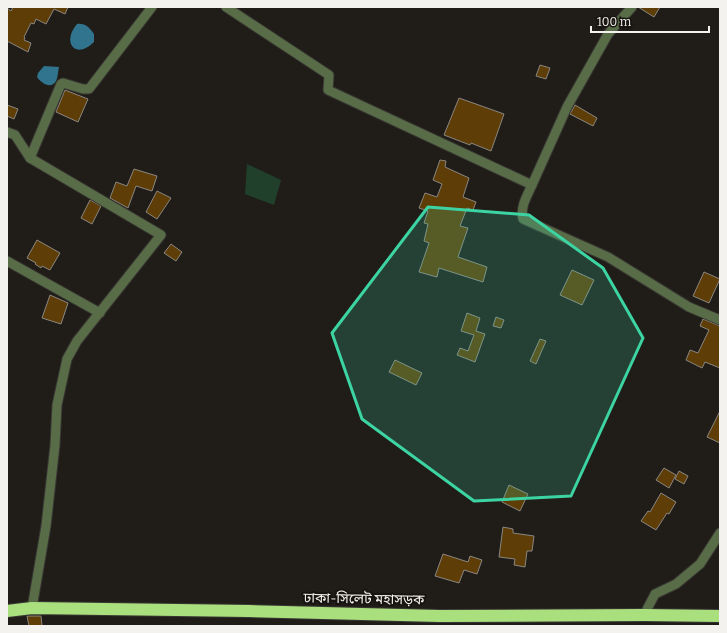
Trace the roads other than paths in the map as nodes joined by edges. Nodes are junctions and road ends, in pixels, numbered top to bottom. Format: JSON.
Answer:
{"nodes":[{"id":1,"x":152,"y":7,"type":"edge"},
{"id":2,"x":226,"y":7,"type":"edge"},
{"id":3,"x":632,"y":7,"type":"edge"},
{"id":4,"x":7,"y":132,"type":"edge"},
{"id":5,"x":30,"y":158,"type":"junction"},
{"id":6,"x":532,"y":185,"type":"junction"},
{"id":7,"x":7,"y":261,"type":"edge"},
{"id":8,"x":100,"y":313,"type":"junction"},
{"id":9,"x":720,"y":320,"type":"edge"},
{"id":10,"x":720,"y":533,"type":"edge"},
{"id":11,"x":32,"y":608,"type":"junction"},
{"id":12,"x":7,"y":611,"type":"edge"},
{"id":13,"x":644,"y":615,"type":"junction"},
{"id":14,"x":720,"y":616,"type":"edge"}],
"edges":[{"from":1,"to":5,"type":"street"},
{"from":2,"to":6,"type":"street"},
{"from":3,"to":6,"type":"street"},
{"from":4,"to":5,"type":"street"},
{"from":5,"to":8,"type":"street"},
{"from":6,"to":9,"type":"street"},
{"from":7,"to":8,"type":"street"},
{"from":8,"to":11,"type":"street"},
{"from":10,"to":13,"type":"street"},
{"from":11,"to":12,"type":"highway","name":"ঢাকা-সিলেট মহাসড়ক"},
{"from":11,"to":13,"type":"highway","name":"ঢাকা-সিলেট মহাসড়ক"},
{"from":13,"to":14,"type":"highway","name":"ঢাকা-সিলেট মহাসড়ক"}]}
